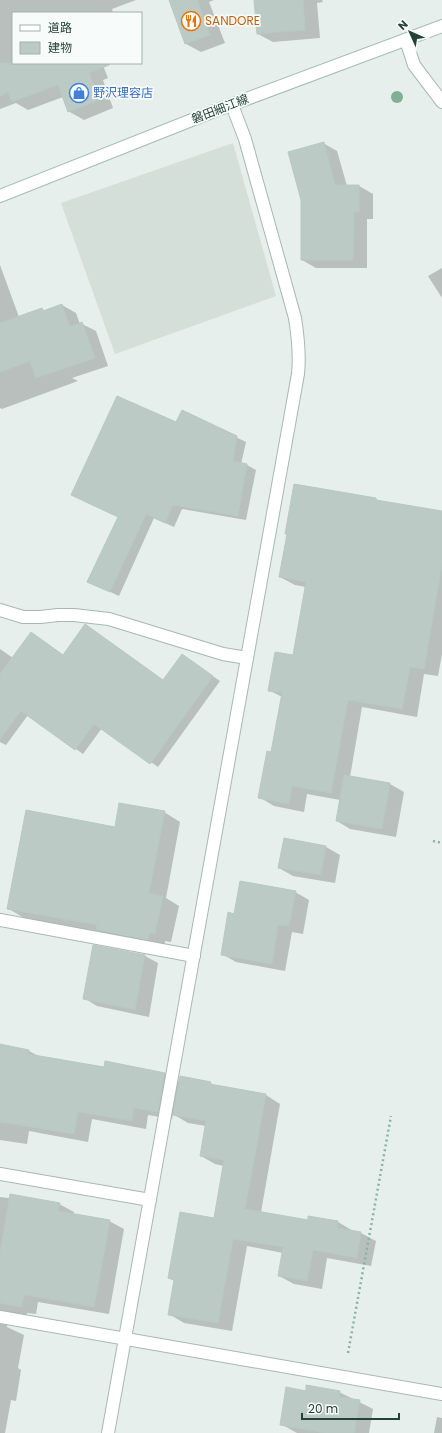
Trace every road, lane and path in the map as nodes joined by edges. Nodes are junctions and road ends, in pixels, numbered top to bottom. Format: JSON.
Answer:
{"nodes":[{"id":1,"x":442,"y":26,"type":"edge"},
{"id":2,"x":406,"y":40,"type":"junction"},
{"id":3,"x":442,"y":102,"type":"edge"},
{"id":4,"x":232,"y":105,"type":"junction"},
{"id":5,"x":0,"y":196,"type":"edge"},
{"id":6,"x":0,"y":610,"type":"edge"},
{"id":7,"x":247,"y":658,"type":"junction"},
{"id":8,"x":433,"y":841,"type":"dead end"},
{"id":9,"x":442,"y":843,"type":"edge"},
{"id":10,"x":0,"y":920,"type":"edge"},
{"id":11,"x":194,"y":956,"type":"junction"},
{"id":12,"x":391,"y":1116,"type":"dead end"},
{"id":13,"x":0,"y":1174,"type":"edge"},
{"id":14,"x":150,"y":1200,"type":"junction"},
{"id":15,"x":0,"y":1317,"type":"edge"},
{"id":16,"x":125,"y":1339,"type":"junction"},
{"id":17,"x":344,"y":1377,"type":"junction"},
{"id":18,"x":442,"y":1394,"type":"edge"},
{"id":19,"x":108,"y":1433,"type":"edge"}],
"edges":[{"from":1,"to":2,"type":"street","name":"磐田細江線"},
{"from":2,"to":3,"type":"street"},
{"from":2,"to":4,"type":"street","name":"磐田細江線"},
{"from":4,"to":5,"type":"street","name":"磐田細江線"},
{"from":4,"to":7,"type":"street"},
{"from":6,"to":7,"type":"street"},
{"from":7,"to":11,"type":"street"},
{"from":8,"to":9,"type":"path"},
{"from":10,"to":11,"type":"street"},
{"from":11,"to":14,"type":"street"},
{"from":12,"to":17,"type":"path"},
{"from":13,"to":14,"type":"street"},
{"from":14,"to":16,"type":"street"},
{"from":15,"to":16,"type":"street"},
{"from":16,"to":17,"type":"street"},
{"from":16,"to":19,"type":"street"},
{"from":17,"to":18,"type":"street"}]}
